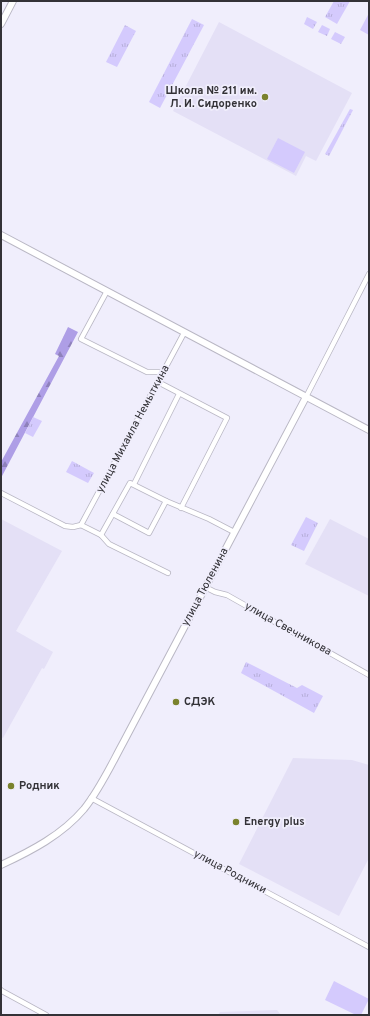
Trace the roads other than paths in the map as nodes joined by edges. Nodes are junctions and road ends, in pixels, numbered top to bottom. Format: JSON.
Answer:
{"nodes":[{"id":1,"x":13,"y":1,"type":"edge"},
{"id":2,"x":1,"y":24,"type":"edge"},
{"id":3,"x":1,"y":235,"type":"edge"},
{"id":4,"x":369,"y":274,"type":"edge"},
{"id":5,"x":107,"y":291,"type":"junction"},
{"id":6,"x":184,"y":333,"type":"junction"},
{"id":7,"x":159,"y":372,"type":"dead end"},
{"id":8,"x":158,"y":382,"type":"junction"},
{"id":9,"x":179,"y":394,"type":"junction"},
{"id":10,"x":306,"y":397,"type":"junction"},
{"id":11,"x":369,"y":430,"type":"edge"},
{"id":12,"x":134,"y":484,"type":"junction"},
{"id":13,"x":1,"y":494,"type":"edge"},
{"id":14,"x":166,"y":501,"type":"junction"},
{"id":15,"x":181,"y":508,"type":"junction"},
{"id":16,"x":113,"y":514,"type":"junction"},
{"id":17,"x":81,"y":525,"type":"junction"},
{"id":18,"x":234,"y":532,"type":"junction"},
{"id":19,"x":101,"y":535,"type":"junction"},
{"id":20,"x":168,"y":573,"type":"dead end"},
{"id":21,"x":206,"y":587,"type":"junction"},
{"id":22,"x":369,"y":675,"type":"edge"},
{"id":23,"x":91,"y":798,"type":"junction"},
{"id":24,"x":1,"y":864,"type":"edge"},
{"id":25,"x":369,"y":947,"type":"edge"},
{"id":26,"x":1,"y":990,"type":"edge"},
{"id":27,"x":46,"y":1015,"type":"edge"}],
"edges":[{"from":1,"to":2,"type":"street"},
{"from":3,"to":5,"type":"street"},
{"from":4,"to":10,"type":"street","name":"улица Тюленина"},
{"from":5,"to":6,"type":"street"},
{"from":5,"to":7,"type":"street"},
{"from":6,"to":8,"type":"street","name":"улица Михаила Немыткина"},
{"from":6,"to":10,"type":"street"},
{"from":8,"to":9,"type":"street"},
{"from":8,"to":17,"type":"street","name":"улица Михаила Немыткина"},
{"from":9,"to":12,"type":"street"},
{"from":9,"to":15,"type":"street"},
{"from":10,"to":11,"type":"street"},
{"from":10,"to":18,"type":"street","name":"улица Тюленина"},
{"from":12,"to":14,"type":"street"},
{"from":12,"to":16,"type":"street"},
{"from":13,"to":17,"type":"street"},
{"from":14,"to":15,"type":"street"},
{"from":14,"to":16,"type":"street"},
{"from":15,"to":18,"type":"street"},
{"from":16,"to":19,"type":"street"},
{"from":17,"to":19,"type":"street"},
{"from":18,"to":21,"type":"street","name":"улица Тюленина"},
{"from":19,"to":20,"type":"street"},
{"from":21,"to":22,"type":"street","name":"улица Свечникова"},
{"from":21,"to":23,"type":"street","name":"улица Тюленина"},
{"from":23,"to":24,"type":"street","name":"улица Тюленина"},
{"from":23,"to":25,"type":"street","name":"улица Родники"},
{"from":26,"to":27,"type":"street"}]}
